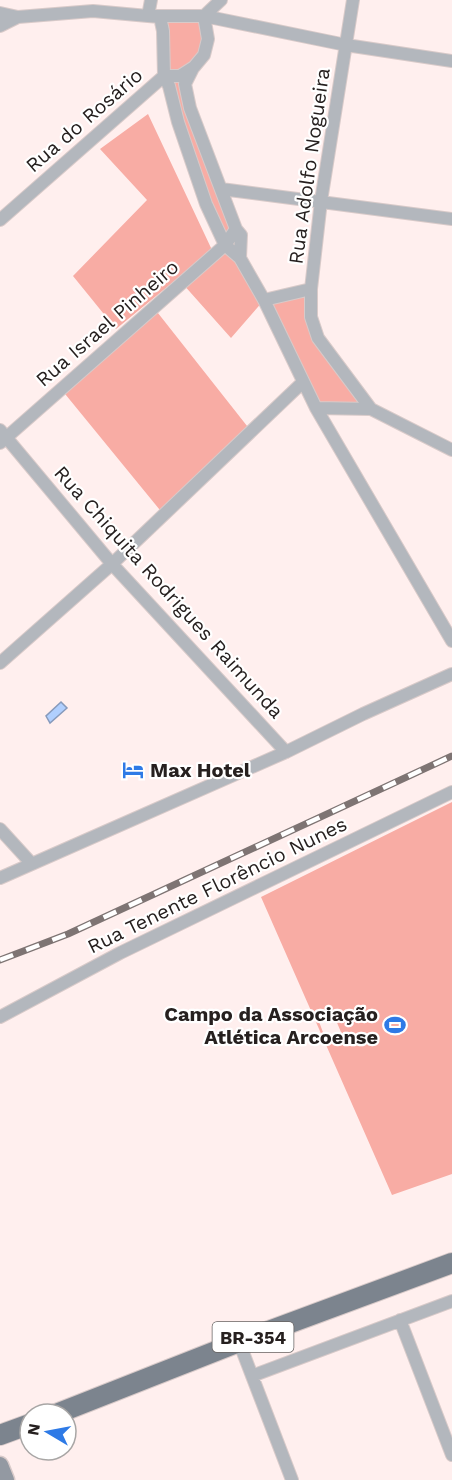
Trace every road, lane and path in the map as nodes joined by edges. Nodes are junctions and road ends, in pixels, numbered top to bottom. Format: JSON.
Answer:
{"nodes":[{"id":1,"x":151,"y":0,"type":"edge"},
{"id":2,"x":221,"y":0,"type":"edge"},
{"id":3,"x":353,"y":0,"type":"edge"},
{"id":4,"x":0,"y":13,"type":"edge"},
{"id":5,"x":148,"y":16,"type":"junction"},
{"id":6,"x":204,"y":16,"type":"junction"},
{"id":7,"x":18,"y":17,"type":"junction"},
{"id":8,"x":0,"y":26,"type":"edge"},
{"id":9,"x":346,"y":45,"type":"junction"},
{"id":10,"x":452,"y":62,"type":"edge"},
{"id":11,"x":194,"y":67,"type":"junction"},
{"id":12,"x":166,"y":81,"type":"junction"},
{"id":13,"x":221,"y":189,"type":"junction"},
{"id":14,"x":321,"y":201,"type":"junction"},
{"id":15,"x":452,"y":219,"type":"edge"},
{"id":16,"x":0,"y":220,"type":"edge"},
{"id":17,"x":236,"y":229,"type":"junction"},
{"id":18,"x":225,"y":245,"type":"junction"},
{"id":19,"x":240,"y":258,"type":"junction"},
{"id":20,"x":311,"y":289,"type":"junction"},
{"id":21,"x":264,"y":300,"type":"junction"},
{"id":22,"x":303,"y":382,"type":"junction"},
{"id":23,"x":316,"y":408,"type":"junction"},
{"id":24,"x":371,"y":409,"type":"junction"},
{"id":25,"x":2,"y":436,"type":"edge"},
{"id":26,"x":452,"y":450,"type":"edge"},
{"id":27,"x":112,"y":564,"type":"junction"},
{"id":28,"x":452,"y":641,"type":"edge"},
{"id":29,"x":0,"y":663,"type":"edge"},
{"id":30,"x":452,"y":675,"type":"edge"},
{"id":31,"x":286,"y":752,"type":"junction"},
{"id":32,"x":452,"y":792,"type":"edge"},
{"id":33,"x":0,"y":829,"type":"edge"},
{"id":34,"x":31,"y":863,"type":"junction"},
{"id":35,"x":0,"y":878,"type":"edge"},
{"id":36,"x":0,"y":1017,"type":"edge"},
{"id":37,"x":452,"y":1263,"type":"edge"},
{"id":38,"x":452,"y":1301,"type":"edge"},
{"id":39,"x":400,"y":1320,"type":"junction"},
{"id":40,"x":239,"y":1342,"type":"junction"},
{"id":41,"x":252,"y":1376,"type":"junction"},
{"id":42,"x":78,"y":1405,"type":"edge"},
{"id":43,"x":18,"y":1428,"type":"edge"},
{"id":44,"x":0,"y":1435,"type":"edge"},
{"id":45,"x":452,"y":1455,"type":"edge"},
{"id":46,"x":0,"y":1465,"type":"edge"},
{"id":47,"x":6,"y":1480,"type":"edge"},
{"id":48,"x":292,"y":1480,"type":"edge"}],
"edges":[{"from":1,"to":5,"type":"street"},
{"from":2,"to":6,"type":"street"},
{"from":3,"to":9,"type":"street","name":"Rua Adolfo Nogueira"},
{"from":4,"to":7,"type":"street"},
{"from":5,"to":6,"type":"street"},
{"from":5,"to":7,"type":"street"},
{"from":5,"to":12,"type":"street"},
{"from":6,"to":9,"type":"street"},
{"from":6,"to":11,"type":"street"},
{"from":7,"to":8,"type":"street"},
{"from":9,"to":10,"type":"street"},
{"from":9,"to":14,"type":"street","name":"Rua Adolfo Nogueira"},
{"from":11,"to":12,"type":"street","name":"Rua do Rosário"},
{"from":11,"to":13,"type":"street"},
{"from":12,"to":16,"type":"street","name":"Rua do Rosário"},
{"from":12,"to":18,"type":"street"},
{"from":13,"to":14,"type":"street"},
{"from":13,"to":17,"type":"street"},
{"from":14,"to":15,"type":"street"},
{"from":14,"to":20,"type":"street","name":"Rua Adolfo Nogueira"},
{"from":17,"to":18,"type":"street","name":"Rua Israel Pinheiro"},
{"from":17,"to":19,"type":"street"},
{"from":18,"to":19,"type":"street"},
{"from":18,"to":25,"type":"street","name":"Rua Israel Pinheiro"},
{"from":19,"to":21,"type":"street"},
{"from":20,"to":21,"type":"street","name":"Rua Adolfo Nogueira"},
{"from":20,"to":24,"type":"street"},
{"from":21,"to":22,"type":"street"},
{"from":22,"to":23,"type":"street"},
{"from":22,"to":27,"type":"street"},
{"from":23,"to":24,"type":"street"},
{"from":23,"to":28,"type":"street"},
{"from":24,"to":26,"type":"street"},
{"from":25,"to":27,"type":"street","name":"Rua Chiquita Rodrigues Raimunda"},
{"from":27,"to":29,"type":"street"},
{"from":27,"to":31,"type":"street","name":"Rua Chiquita Rodrigues Raimunda"},
{"from":30,"to":31,"type":"street"},
{"from":31,"to":34,"type":"street"},
{"from":32,"to":36,"type":"street","name":"Rua Tenente Florêncio Nunes"},
{"from":33,"to":34,"type":"street"},
{"from":34,"to":35,"type":"street"},
{"from":37,"to":40,"type":"main road","number":"BR-354"},
{"from":38,"to":39,"type":"street"},
{"from":39,"to":41,"type":"street"},
{"from":39,"to":45,"type":"street"},
{"from":40,"to":41,"type":"street"},
{"from":40,"to":42,"type":"main road","number":"BR-354"},
{"from":41,"to":48,"type":"street"},
{"from":43,"to":44,"type":"main road"},
{"from":46,"to":47,"type":"main road"}]}
